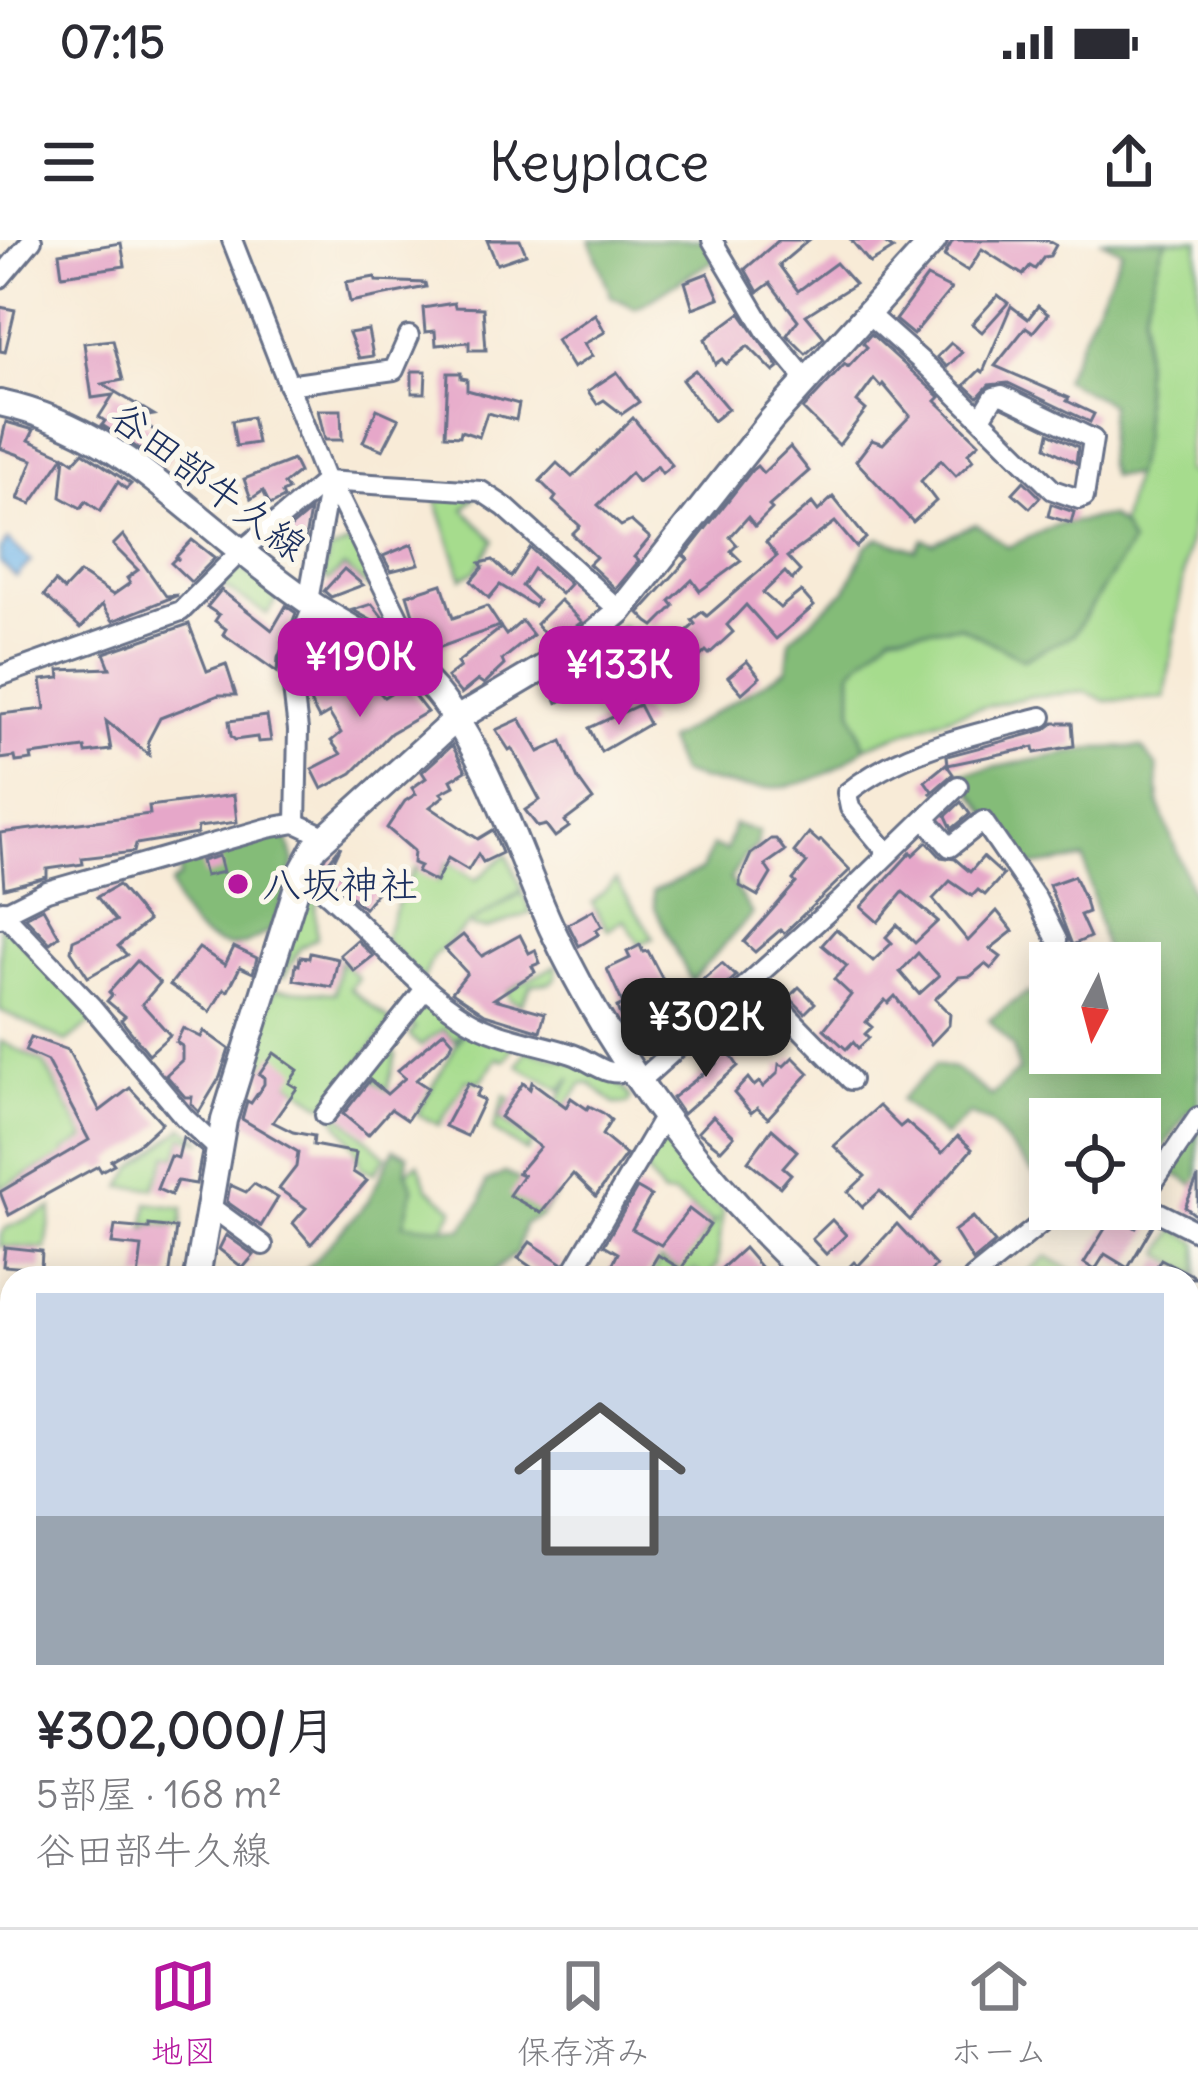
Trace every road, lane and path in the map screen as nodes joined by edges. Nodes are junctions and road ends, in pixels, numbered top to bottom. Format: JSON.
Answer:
{"nodes":[{"id":1,"x":32,"y":240,"type":"edge"},
{"id":2,"x":232,"y":240,"type":"edge"},
{"id":3,"x":712,"y":240,"type":"edge"},
{"id":4,"x":934,"y":240,"type":"edge"},
{"id":5,"x":0,"y":278,"type":"edge"},
{"id":6,"x":867,"y":313,"type":"junction"},
{"id":7,"x":409,"y":336,"type":"dead end"},
{"id":8,"x":806,"y":380,"type":"junction"},
{"id":9,"x":289,"y":385,"type":"junction"},
{"id":10,"x":0,"y":403,"type":"edge"},
{"id":11,"x":981,"y":418,"type":"junction"},
{"id":12,"x":326,"y":481,"type":"junction"},
{"id":13,"x":241,"y":551,"type":"junction"},
{"id":14,"x":311,"y":603,"type":"junction"},
{"id":15,"x":620,"y":611,"type":"junction"},
{"id":16,"x":418,"y":673,"type":"junction"},
{"id":17,"x":0,"y":676,"type":"edge"},
{"id":18,"x":1042,"y":717,"type":"dead end"},
{"id":19,"x":455,"y":720,"type":"junction"},
{"id":20,"x":958,"y":786,"type":"dead end"},
{"id":21,"x":925,"y":819,"type":"junction"},
{"id":22,"x":296,"y":823,"type":"junction"},
{"id":23,"x":325,"y":836,"type":"junction"},
{"id":24,"x":887,"y":852,"type":"junction"},
{"id":25,"x":301,"y":873,"type":"junction"},
{"id":26,"x":2,"y":914,"type":"edge"},
{"id":27,"x":1057,"y":940,"type":"dead end"},
{"id":28,"x":753,"y":980,"type":"junction"},
{"id":29,"x":425,"y":989,"type":"junction"},
{"id":30,"x":634,"y":1076,"type":"junction"},
{"id":31,"x":851,"y":1080,"type":"dead end"},
{"id":32,"x":326,"y":1115,"type":"dead end"},
{"id":33,"x":1198,"y":1117,"type":"edge"},
{"id":34,"x":663,"y":1118,"type":"junction"},
{"id":35,"x":218,"y":1148,"type":"junction"},
{"id":36,"x":1161,"y":1172,"type":"edge"},
{"id":37,"x":207,"y":1204,"type":"junction"},
{"id":38,"x":1161,"y":1214,"type":"edge"},
{"id":39,"x":1033,"y":1230,"type":"edge"},
{"id":40,"x":1198,"y":1232,"type":"edge"},
{"id":41,"x":263,"y":1245,"type":"dead end"},
{"id":42,"x":198,"y":1266,"type":"edge"},
{"id":43,"x":575,"y":1266,"type":"edge"},
{"id":44,"x":797,"y":1266,"type":"edge"},
{"id":45,"x":988,"y":1266,"type":"edge"}],
"edges":[{"from":1,"to":5,"type":"street"},
{"from":2,"to":9,"type":"street"},
{"from":3,"to":8,"type":"street"},
{"from":4,"to":6,"type":"street"},
{"from":6,"to":8,"type":"street"},
{"from":6,"to":11,"type":"street"},
{"from":7,"to":9,"type":"street"},
{"from":8,"to":15,"type":"street"},
{"from":9,"to":12,"type":"street"},
{"from":10,"to":13,"type":"street","name":"谷田部牛久線"},
{"from":11,"to":11,"type":"street"},
{"from":12,"to":13,"type":"street"},
{"from":12,"to":14,"type":"street"},
{"from":12,"to":15,"type":"street"},
{"from":12,"to":16,"type":"street"},
{"from":13,"to":14,"type":"street","name":"谷田部牛久線"},
{"from":13,"to":17,"type":"street"},
{"from":14,"to":16,"type":"street","name":"谷田部牛久線"},
{"from":14,"to":22,"type":"street"},
{"from":15,"to":19,"type":"street"},
{"from":16,"to":19,"type":"street","name":"谷田部牛久線"},
{"from":18,"to":24,"type":"street"},
{"from":19,"to":23,"type":"street"},
{"from":19,"to":30,"type":"street","name":"谷田部牛久線"},
{"from":20,"to":21,"type":"street"},
{"from":21,"to":24,"type":"street"},
{"from":21,"to":27,"type":"street"},
{"from":22,"to":23,"type":"street"},
{"from":22,"to":26,"type":"street"},
{"from":23,"to":25,"type":"street"},
{"from":24,"to":28,"type":"street"},
{"from":25,"to":29,"type":"street"},
{"from":25,"to":35,"type":"street"},
{"from":26,"to":35,"type":"street"},
{"from":28,"to":30,"type":"street"},
{"from":28,"to":31,"type":"street"},
{"from":29,"to":30,"type":"street"},
{"from":29,"to":32,"type":"street"},
{"from":30,"to":34,"type":"street","name":"谷田部牛久線"},
{"from":33,"to":36,"type":"street"},
{"from":34,"to":43,"type":"street"},
{"from":34,"to":44,"type":"street","name":"谷田部牛久線"},
{"from":35,"to":37,"type":"street"},
{"from":37,"to":41,"type":"street"},
{"from":37,"to":42,"type":"street"},
{"from":38,"to":40,"type":"street"},
{"from":39,"to":45,"type":"street"}]}
